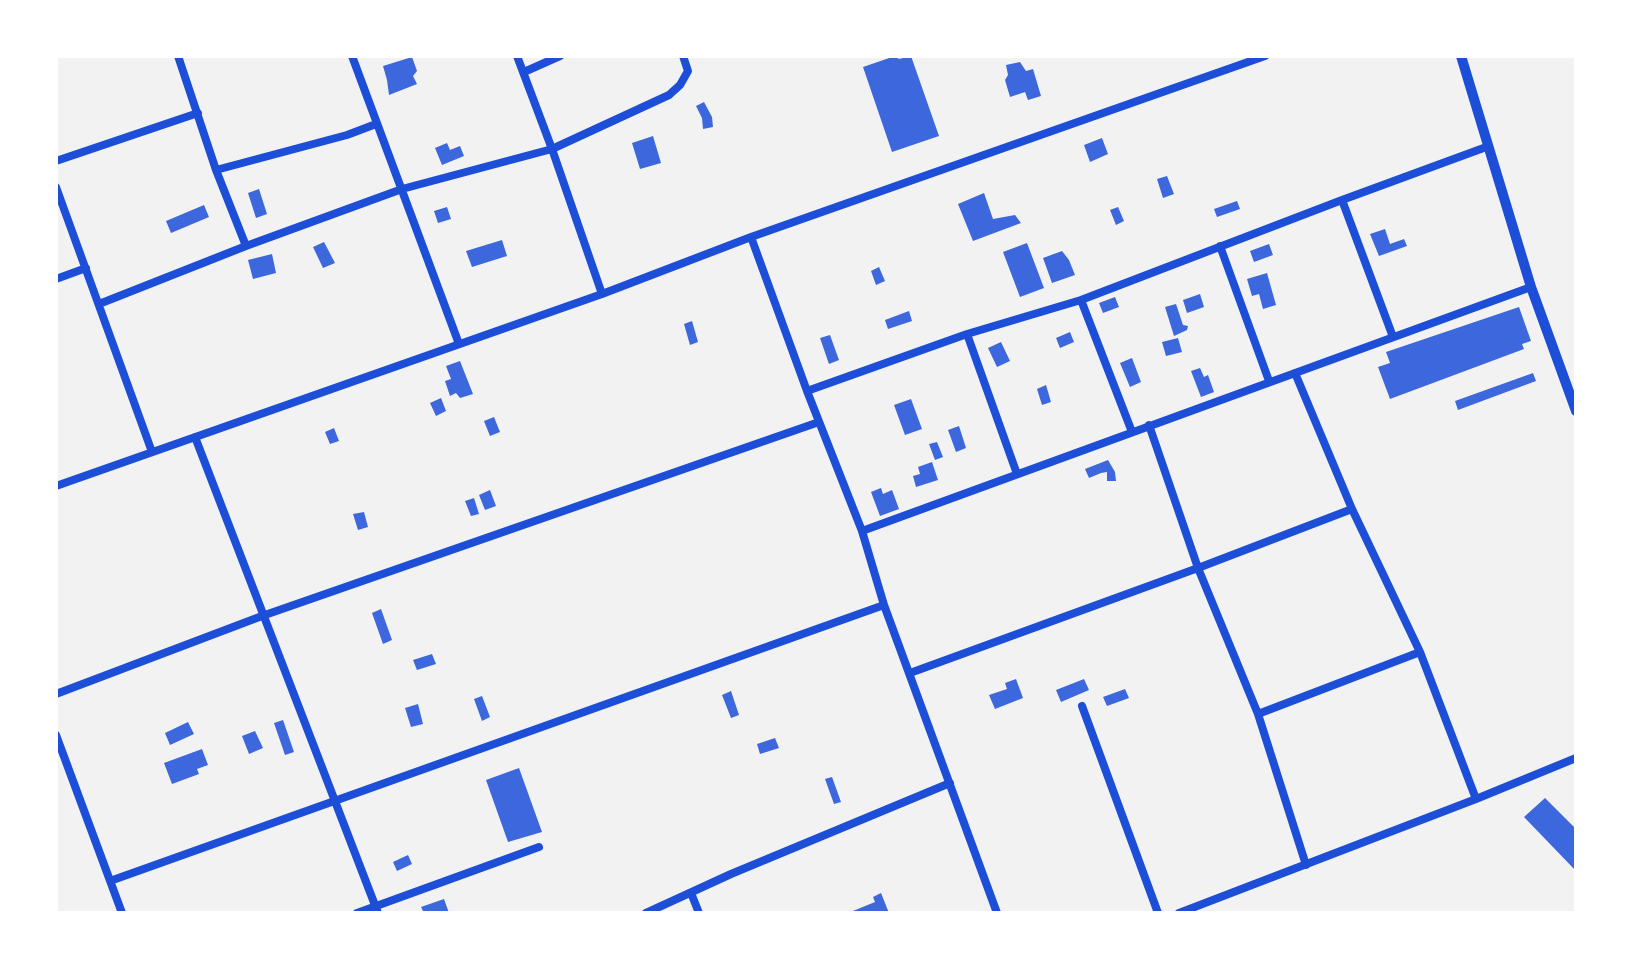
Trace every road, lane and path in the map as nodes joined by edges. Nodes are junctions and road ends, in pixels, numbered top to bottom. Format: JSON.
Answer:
{"nodes":[{"id":1,"x":178,"y":56,"type":"edge"},
{"id":2,"x":352,"y":56,"type":"edge"},
{"id":3,"x":517,"y":56,"type":"edge"},
{"id":4,"x":560,"y":56,"type":"edge"},
{"id":5,"x":683,"y":56,"type":"edge"},
{"id":6,"x":1265,"y":56,"type":"edge"},
{"id":7,"x":1461,"y":56,"type":"edge"},
{"id":8,"x":524,"y":72,"type":"junction"},
{"id":9,"x":198,"y":113,"type":"junction"},
{"id":10,"x":376,"y":124,"type":"junction"},
{"id":11,"x":1489,"y":146,"type":"junction"},
{"id":12,"x":552,"y":149,"type":"junction"},
{"id":13,"x":56,"y":161,"type":"edge"},
{"id":14,"x":216,"y":170,"type":"junction"},
{"id":15,"x":56,"y":187,"type":"edge"},
{"id":16,"x":402,"y":189,"type":"junction"},
{"id":17,"x":1342,"y":200,"type":"junction"},
{"id":18,"x":751,"y":237,"type":"junction"},
{"id":19,"x":246,"y":246,"type":"junction"},
{"id":20,"x":1220,"y":246,"type":"junction"},
{"id":21,"x":86,"y":268,"type":"junction"},
{"id":22,"x":56,"y":279,"type":"edge"},
{"id":23,"x":1531,"y":287,"type":"junction"},
{"id":24,"x":602,"y":294,"type":"junction"},
{"id":25,"x":1081,"y":300,"type":"junction"},
{"id":26,"x":99,"y":304,"type":"junction"},
{"id":27,"x":967,"y":334,"type":"junction"},
{"id":28,"x":1393,"y":337,"type":"junction"},
{"id":29,"x":459,"y":344,"type":"junction"},
{"id":30,"x":1295,"y":373,"type":"junction"},
{"id":31,"x":1269,"y":381,"type":"junction"},
{"id":32,"x":807,"y":391,"type":"junction"},
{"id":33,"x":1576,"y":411,"type":"edge"},
{"id":34,"x":819,"y":422,"type":"junction"},
{"id":35,"x":1149,"y":425,"type":"junction"},
{"id":36,"x":1132,"y":432,"type":"junction"},
{"id":37,"x":195,"y":437,"type":"junction"},
{"id":38,"x":152,"y":452,"type":"junction"},
{"id":39,"x":1017,"y":474,"type":"junction"},
{"id":40,"x":56,"y":486,"type":"edge"},
{"id":41,"x":1352,"y":509,"type":"junction"},
{"id":42,"x":862,"y":531,"type":"junction"},
{"id":43,"x":1198,"y":568,"type":"junction"},
{"id":44,"x":884,"y":605,"type":"junction"},
{"id":45,"x":262,"y":616,"type":"junction"},
{"id":46,"x":1420,"y":652,"type":"junction"},
{"id":47,"x":910,"y":673,"type":"junction"},
{"id":48,"x":56,"y":694,"type":"edge"},
{"id":49,"x":1082,"y":706,"type":"dead end"},
{"id":50,"x":1258,"y":714,"type":"junction"},
{"id":51,"x":56,"y":735,"type":"edge"},
{"id":52,"x":1576,"y":758,"type":"edge"},
{"id":53,"x":950,"y":783,"type":"junction"},
{"id":54,"x":1476,"y":799,"type":"junction"},
{"id":55,"x":336,"y":801,"type":"junction"},
{"id":56,"x":539,"y":847,"type":"dead end"},
{"id":57,"x":1306,"y":865,"type":"junction"},
{"id":58,"x":110,"y":881,"type":"junction"},
{"id":59,"x":691,"y":893,"type":"junction"},
{"id":60,"x":376,"y":909,"type":"edge"},
{"id":61,"x":122,"y":913,"type":"edge"},
{"id":62,"x":357,"y":913,"type":"edge"},
{"id":63,"x":646,"y":913,"type":"edge"},
{"id":64,"x":699,"y":913,"type":"edge"},
{"id":65,"x":997,"y":913,"type":"edge"},
{"id":66,"x":1158,"y":913,"type":"edge"},
{"id":67,"x":1179,"y":913,"type":"edge"}],
"edges":[{"from":1,"to":9,"type":"street"},
{"from":2,"to":10,"type":"street"},
{"from":3,"to":8,"type":"street"},
{"from":4,"to":8,"type":"street"},
{"from":5,"to":12,"type":"street"},
{"from":6,"to":18,"type":"street"},
{"from":7,"to":11,"type":"street"},
{"from":8,"to":12,"type":"street"},
{"from":9,"to":13,"type":"street"},
{"from":9,"to":14,"type":"street"},
{"from":10,"to":14,"type":"street"},
{"from":10,"to":16,"type":"street"},
{"from":11,"to":17,"type":"street"},
{"from":11,"to":23,"type":"street"},
{"from":12,"to":16,"type":"street"},
{"from":12,"to":24,"type":"street"},
{"from":14,"to":19,"type":"street"},
{"from":15,"to":21,"type":"street"},
{"from":16,"to":19,"type":"street"},
{"from":16,"to":29,"type":"street"},
{"from":17,"to":20,"type":"street"},
{"from":17,"to":28,"type":"street"},
{"from":18,"to":24,"type":"street"},
{"from":18,"to":32,"type":"street"},
{"from":19,"to":26,"type":"street"},
{"from":20,"to":25,"type":"street"},
{"from":20,"to":31,"type":"street"},
{"from":21,"to":22,"type":"street"},
{"from":21,"to":26,"type":"street"},
{"from":23,"to":28,"type":"street"},
{"from":23,"to":33,"type":"street"},
{"from":24,"to":29,"type":"street"},
{"from":25,"to":27,"type":"street"},
{"from":25,"to":36,"type":"street"},
{"from":26,"to":38,"type":"street"},
{"from":27,"to":32,"type":"street"},
{"from":27,"to":39,"type":"street"},
{"from":28,"to":30,"type":"street"},
{"from":29,"to":37,"type":"street"},
{"from":30,"to":31,"type":"street"},
{"from":30,"to":41,"type":"street"},
{"from":31,"to":35,"type":"street"},
{"from":32,"to":34,"type":"street"},
{"from":34,"to":42,"type":"street"},
{"from":34,"to":45,"type":"street"},
{"from":35,"to":36,"type":"street"},
{"from":35,"to":43,"type":"street"},
{"from":36,"to":39,"type":"street"},
{"from":37,"to":38,"type":"street"},
{"from":37,"to":45,"type":"street"},
{"from":38,"to":40,"type":"street"},
{"from":39,"to":42,"type":"street"},
{"from":41,"to":43,"type":"street"},
{"from":41,"to":46,"type":"street"},
{"from":42,"to":44,"type":"street"},
{"from":43,"to":47,"type":"street"},
{"from":43,"to":50,"type":"street"},
{"from":44,"to":47,"type":"street"},
{"from":44,"to":55,"type":"street"},
{"from":45,"to":48,"type":"street"},
{"from":45,"to":55,"type":"street"},
{"from":46,"to":50,"type":"street"},
{"from":46,"to":54,"type":"street"},
{"from":47,"to":53,"type":"street"},
{"from":49,"to":66,"type":"street"},
{"from":50,"to":57,"type":"street"},
{"from":51,"to":58,"type":"street"},
{"from":52,"to":54,"type":"street"},
{"from":53,"to":59,"type":"street"},
{"from":53,"to":65,"type":"street"},
{"from":54,"to":57,"type":"street"},
{"from":55,"to":58,"type":"street"},
{"from":55,"to":60,"type":"street"},
{"from":56,"to":60,"type":"street"},
{"from":57,"to":67,"type":"street"},
{"from":58,"to":61,"type":"street"},
{"from":59,"to":63,"type":"street"},
{"from":59,"to":64,"type":"street"},
{"from":60,"to":62,"type":"street"}]}
